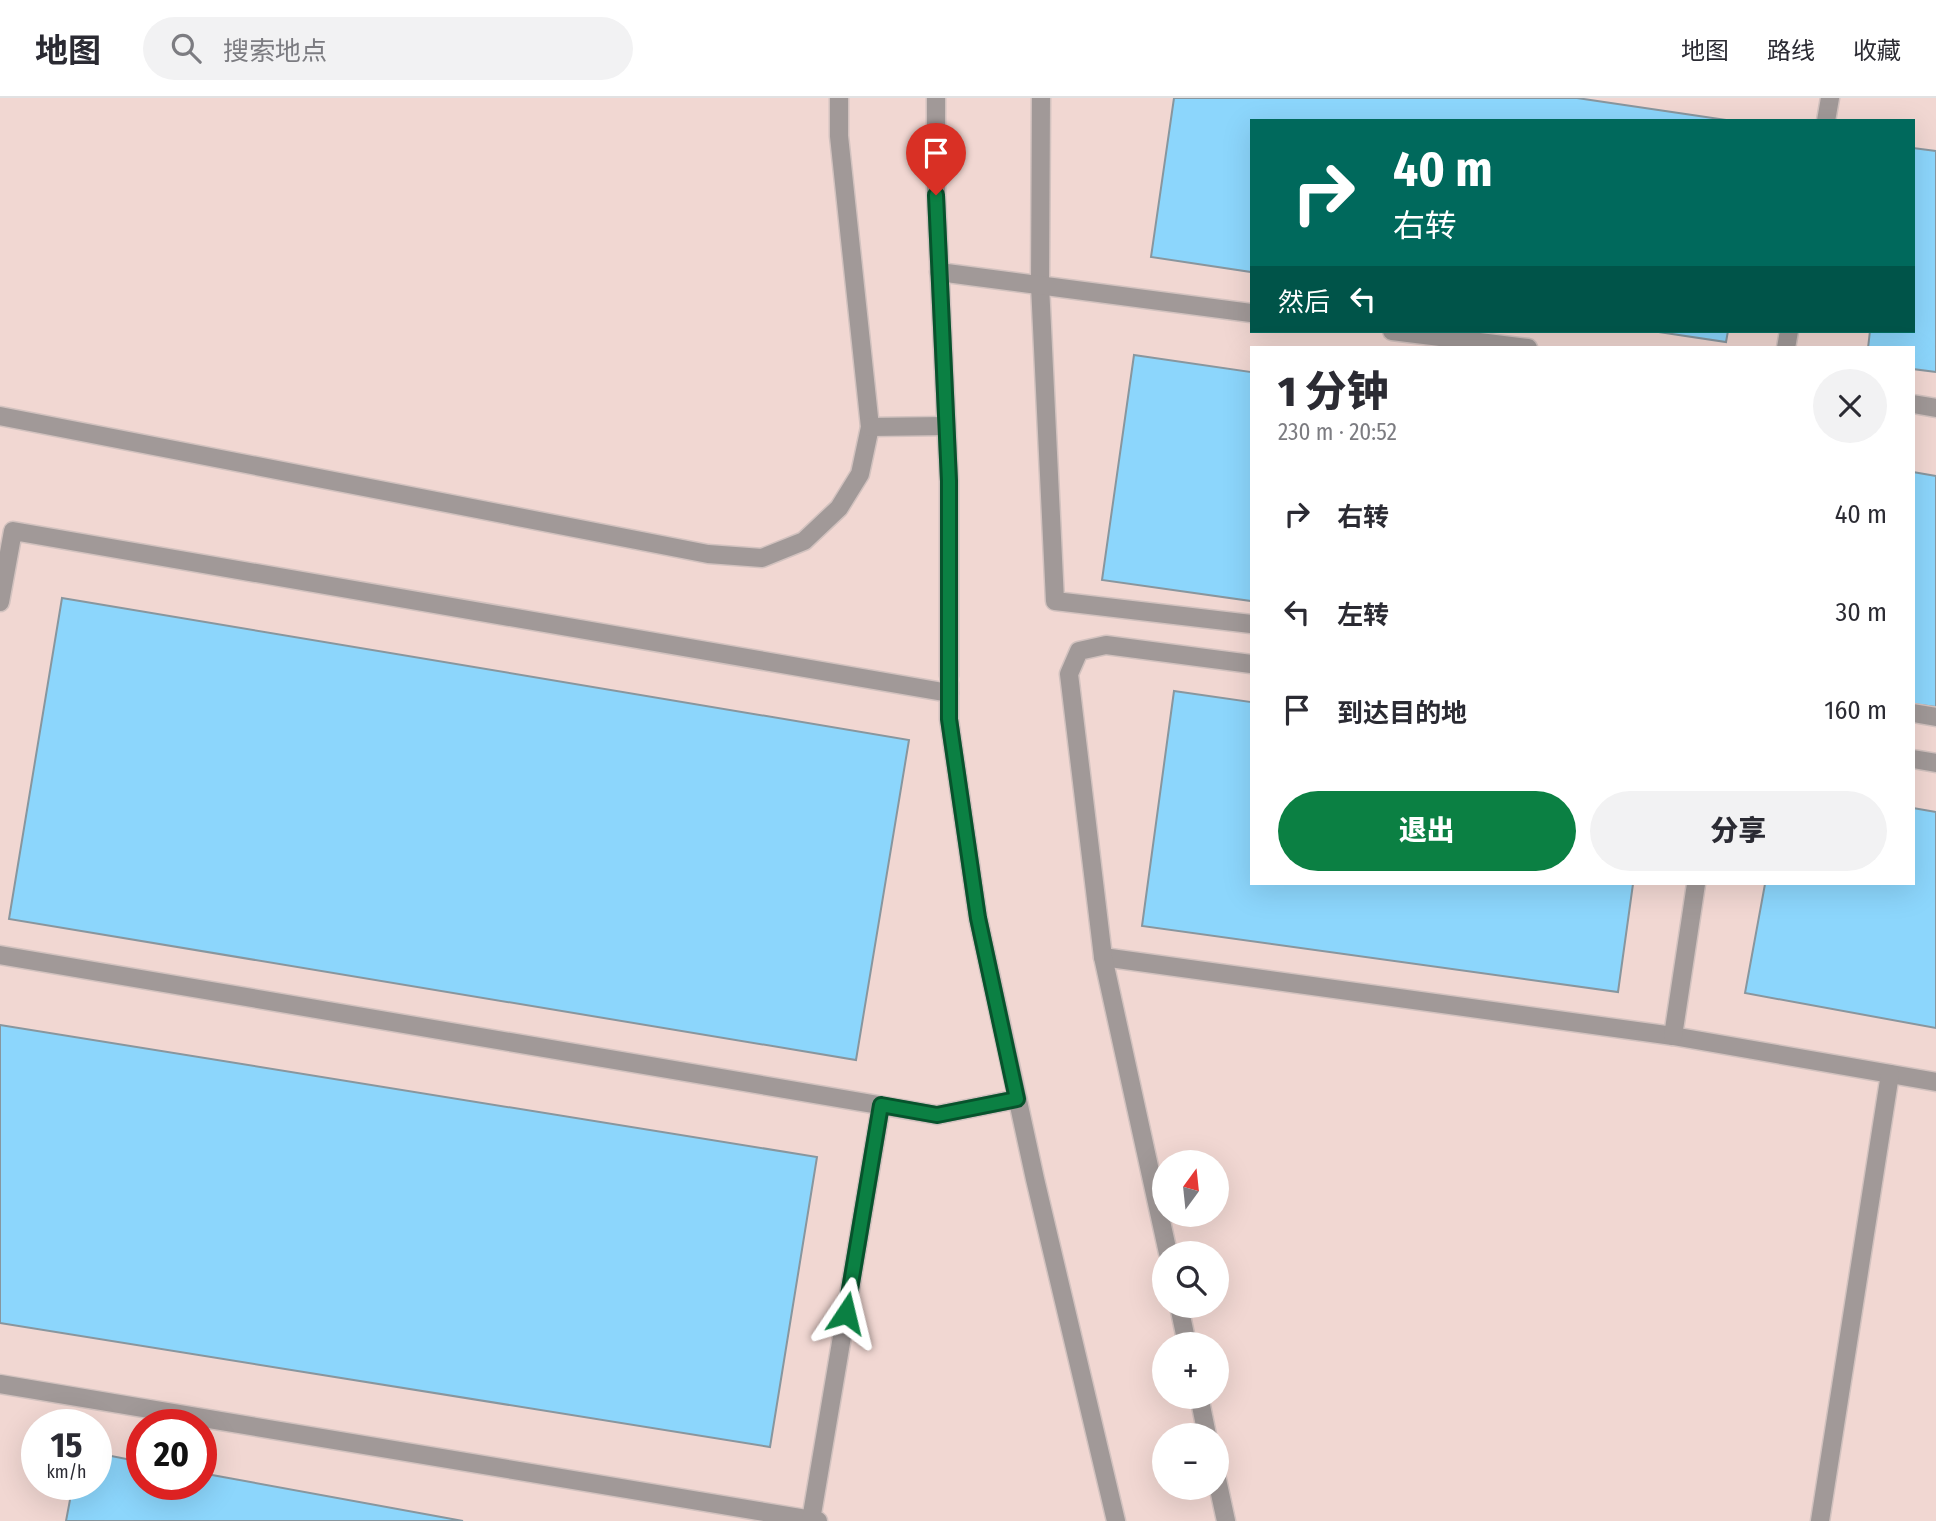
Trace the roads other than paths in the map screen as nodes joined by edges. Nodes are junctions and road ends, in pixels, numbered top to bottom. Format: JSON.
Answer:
{"nodes":[{"id":1,"x":839,"y":98,"type":"edge"},
{"id":2,"x":936,"y":98,"type":"edge"},
{"id":3,"x":1041,"y":98,"type":"edge"},
{"id":4,"x":1830,"y":98,"type":"edge"},
{"id":5,"x":1826,"y":119,"type":"edge"},
{"id":6,"x":939,"y":272,"type":"junction"},
{"id":7,"x":1040,"y":285,"type":"junction"},
{"id":8,"x":1250,"y":313,"type":"edge"},
{"id":9,"x":1408,"y":333,"type":"edge"},
{"id":10,"x":1512,"y":346,"type":"edge"},
{"id":11,"x":1915,"y":404,"type":"edge"},
{"id":12,"x":1936,"y":408,"type":"edge"},
{"id":13,"x":0,"y":415,"type":"edge"},
{"id":14,"x":946,"y":425,"type":"junction"},
{"id":15,"x":870,"y":427,"type":"junction"},
{"id":16,"x":0,"y":602,"type":"edge"},
{"id":17,"x":1250,"y":624,"type":"edge"},
{"id":18,"x":1250,"y":664,"type":"edge"},
{"id":19,"x":949,"y":685,"type":"junction"},
{"id":20,"x":1915,"y":713,"type":"edge"},
{"id":21,"x":1936,"y":717,"type":"edge"},
{"id":22,"x":1915,"y":759,"type":"edge"},
{"id":23,"x":1936,"y":763,"type":"edge"},
{"id":24,"x":1696,"y":885,"type":"edge"},
{"id":25,"x":0,"y":956,"type":"edge"},
{"id":26,"x":1103,"y":957,"type":"junction"},
{"id":27,"x":1673,"y":1036,"type":"junction"},
{"id":28,"x":1890,"y":1074,"type":"junction"},
{"id":29,"x":1936,"y":1082,"type":"edge"},
{"id":30,"x":1017,"y":1099,"type":"junction"},
{"id":31,"x":881,"y":1105,"type":"junction"},
{"id":32,"x":1165,"y":1241,"type":"edge"},
{"id":33,"x":0,"y":1384,"type":"edge"},
{"id":34,"x":1221,"y":1500,"type":"edge"},
{"id":35,"x":814,"y":1520,"type":"edge"},
{"id":36,"x":1116,"y":1521,"type":"edge"},
{"id":37,"x":1226,"y":1521,"type":"edge"},
{"id":38,"x":1820,"y":1521,"type":"edge"}],
"edges":[{"from":1,"to":15,"type":"street"},
{"from":2,"to":6,"type":"street"},
{"from":3,"to":7,"type":"street"},
{"from":4,"to":5,"type":"street"},
{"from":6,"to":7,"type":"street"},
{"from":6,"to":14,"type":"street"},
{"from":7,"to":8,"type":"street"},
{"from":7,"to":17,"type":"street"},
{"from":9,"to":10,"type":"street"},
{"from":11,"to":12,"type":"street"},
{"from":13,"to":15,"type":"street"},
{"from":14,"to":15,"type":"street"},
{"from":14,"to":19,"type":"street"},
{"from":16,"to":19,"type":"street"},
{"from":18,"to":26,"type":"street"},
{"from":19,"to":30,"type":"street"},
{"from":20,"to":21,"type":"street"},
{"from":22,"to":23,"type":"street"},
{"from":24,"to":27,"type":"street"},
{"from":25,"to":31,"type":"street"},
{"from":26,"to":27,"type":"street"},
{"from":26,"to":32,"type":"street"},
{"from":27,"to":28,"type":"street"},
{"from":28,"to":29,"type":"street"},
{"from":28,"to":38,"type":"street"},
{"from":30,"to":31,"type":"street"},
{"from":30,"to":36,"type":"street"},
{"from":31,"to":35,"type":"street"},
{"from":33,"to":35,"type":"street"},
{"from":34,"to":37,"type":"street"}]}
